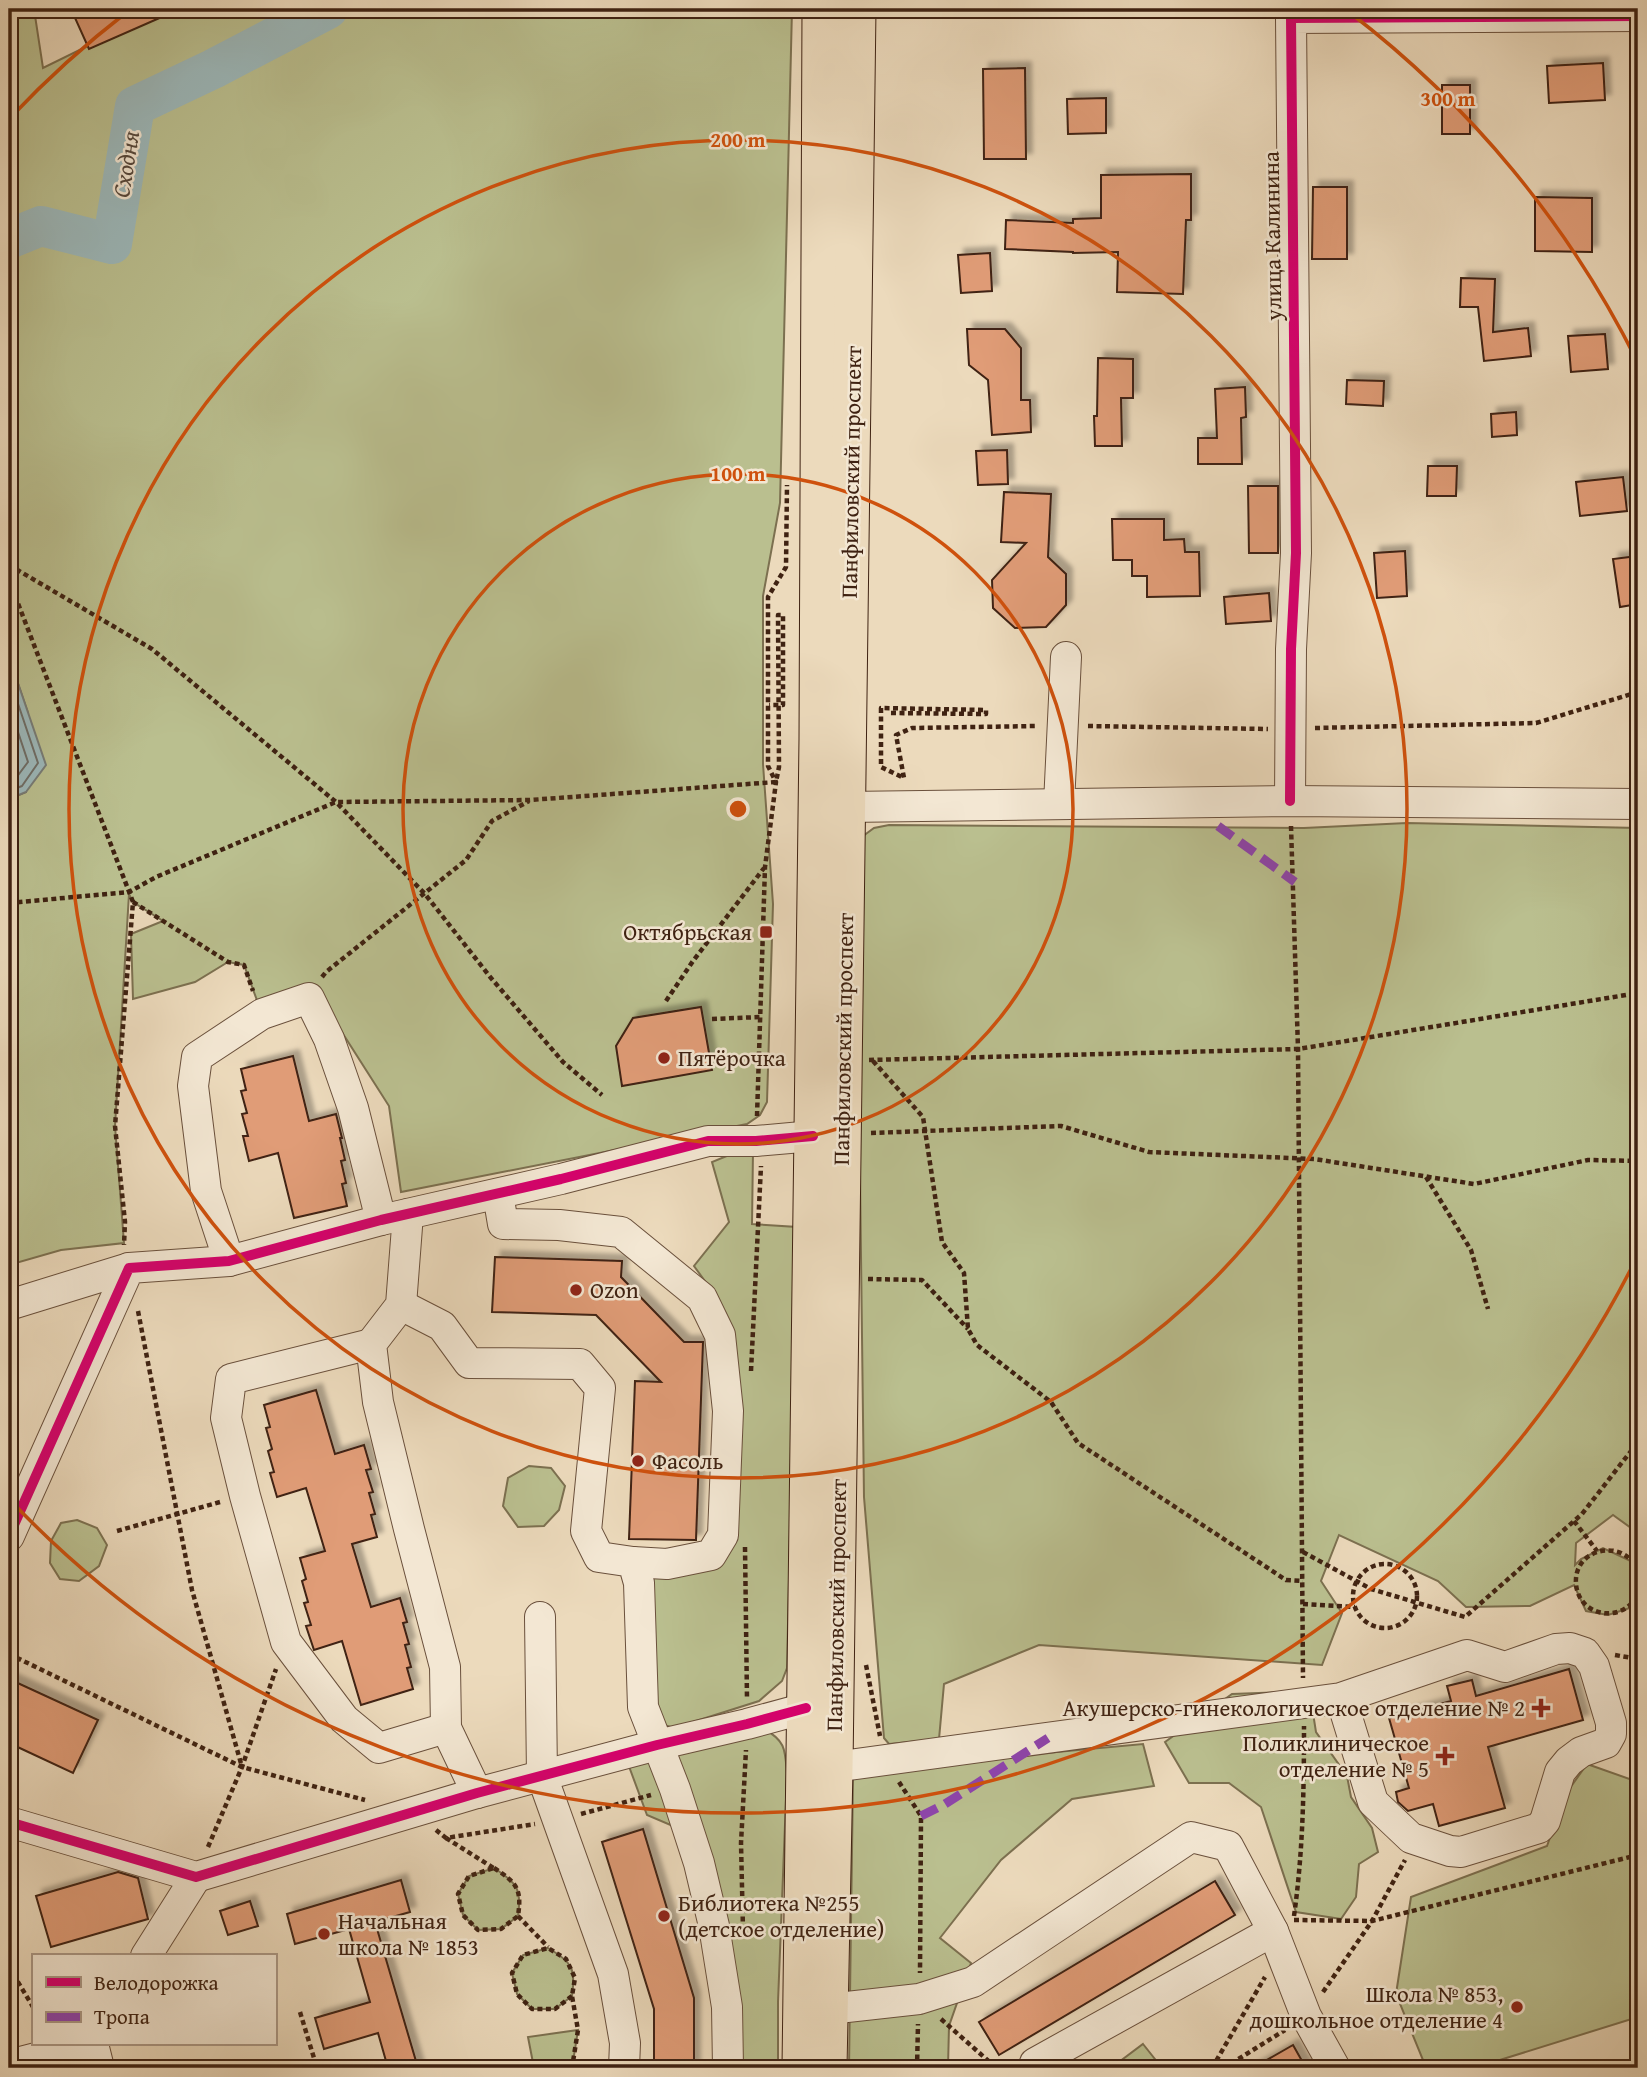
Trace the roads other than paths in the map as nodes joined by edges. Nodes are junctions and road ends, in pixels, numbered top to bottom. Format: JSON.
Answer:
{"nodes":[{"id":1,"x":821,"y":9,"type":"edge"},
{"id":2,"x":857,"y":9,"type":"edge"},
{"id":3,"x":1638,"y":16,"type":"edge"},
{"id":4,"x":1066,"y":657,"type":"dead end"},
{"id":5,"x":1290,"y":801,"type":"junction"},
{"id":6,"x":1059,"y":804,"type":"junction"},
{"id":7,"x":1638,"y":804,"type":"edge"},
{"id":8,"x":846,"y":807,"type":"junction"},
{"id":9,"x":813,"y":1136,"type":"junction"},
{"id":10,"x":498,"y":1194,"type":"junction"},
{"id":11,"x":395,"y":1217,"type":"junction"},
{"id":12,"x":229,"y":1261,"type":"junction"},
{"id":13,"x":129,"y":1268,"type":"junction"},
{"id":14,"x":401,"y":1305,"type":"junction"},
{"id":15,"x":9,"y":1306,"type":"edge"},
{"id":16,"x":372,"y":1344,"type":"junction"},
{"id":17,"x":9,"y":1536,"type":"edge"},
{"id":18,"x":633,"y":1562,"type":"junction"},
{"id":19,"x":540,"y":1617,"type":"dead end"},
{"id":20,"x":1340,"y":1698,"type":"junction"},
{"id":21,"x":806,"y":1708,"type":"junction"},
{"id":22,"x":446,"y":1728,"type":"junction"},
{"id":23,"x":657,"y":1745,"type":"junction"},
{"id":24,"x":834,"y":1767,"type":"junction"},
{"id":25,"x":542,"y":1776,"type":"junction"},
{"id":26,"x":477,"y":1793,"type":"junction"},
{"id":27,"x":9,"y":1822,"type":"edge"},
{"id":28,"x":196,"y":1877,"type":"junction"},
{"id":29,"x":1283,"y":1926,"type":"junction"},
{"id":30,"x":147,"y":1954,"type":"edge"},
{"id":31,"x":829,"y":2009,"type":"junction"},
{"id":32,"x":84,"y":2046,"type":"edge"},
{"id":33,"x":93,"y":2046,"type":"edge"},
{"id":34,"x":9,"y":2065,"type":"edge"},
{"id":35,"x":1035,"y":2065,"type":"edge"},
{"id":36,"x":99,"y":2068,"type":"edge"},
{"id":37,"x":624,"y":2068,"type":"edge"},
{"id":38,"x":728,"y":2068,"type":"edge"},
{"id":39,"x":801,"y":2068,"type":"edge"},
{"id":40,"x":828,"y":2068,"type":"edge"},
{"id":41,"x":1335,"y":2068,"type":"edge"}],
"edges":[{"from":1,"to":9,"type":"main road","name":"Панфиловский проспект"},
{"from":2,"to":8,"type":"main road","name":"Панфиловский проспект"},
{"from":3,"to":5,"type":"street","name":"улица Калинина"},
{"from":4,"to":6,"type":"street"},
{"from":5,"to":6,"type":"street"},
{"from":5,"to":7,"type":"street"},
{"from":6,"to":8,"type":"street"},
{"from":8,"to":24,"type":"main road","name":"Панфиловский проспект"},
{"from":9,"to":10,"type":"street"},
{"from":9,"to":21,"type":"main road","name":"Панфиловский проспект"},
{"from":10,"to":11,"type":"street"},
{"from":10,"to":18,"type":"street"},
{"from":11,"to":12,"type":"street"},
{"from":11,"to":12,"type":"street"},
{"from":11,"to":14,"type":"street"},
{"from":12,"to":13,"type":"street"},
{"from":13,"to":15,"type":"street"},
{"from":13,"to":17,"type":"street"},
{"from":14,"to":16,"type":"street"},
{"from":14,"to":18,"type":"street"},
{"from":16,"to":22,"type":"street"},
{"from":16,"to":22,"type":"street"},
{"from":18,"to":23,"type":"street"},
{"from":19,"to":25,"type":"street"},
{"from":20,"to":20,"type":"street"},
{"from":20,"to":24,"type":"street"},
{"from":21,"to":23,"type":"street"},
{"from":21,"to":39,"type":"main road","name":"Панфиловский проспект"},
{"from":22,"to":26,"type":"street"},
{"from":23,"to":25,"type":"street"},
{"from":23,"to":38,"type":"street"},
{"from":24,"to":31,"type":"main road","name":"Панфиловский проспект"},
{"from":25,"to":26,"type":"street"},
{"from":25,"to":37,"type":"street"},
{"from":26,"to":28,"type":"street"},
{"from":27,"to":28,"type":"street"},
{"from":28,"to":30,"type":"street"},
{"from":29,"to":31,"type":"street"},
{"from":29,"to":35,"type":"street"},
{"from":29,"to":41,"type":"street"},
{"from":31,"to":40,"type":"main road","name":"Панфиловский проспект"},
{"from":32,"to":34,"type":"street"},
{"from":33,"to":36,"type":"street"}]}
